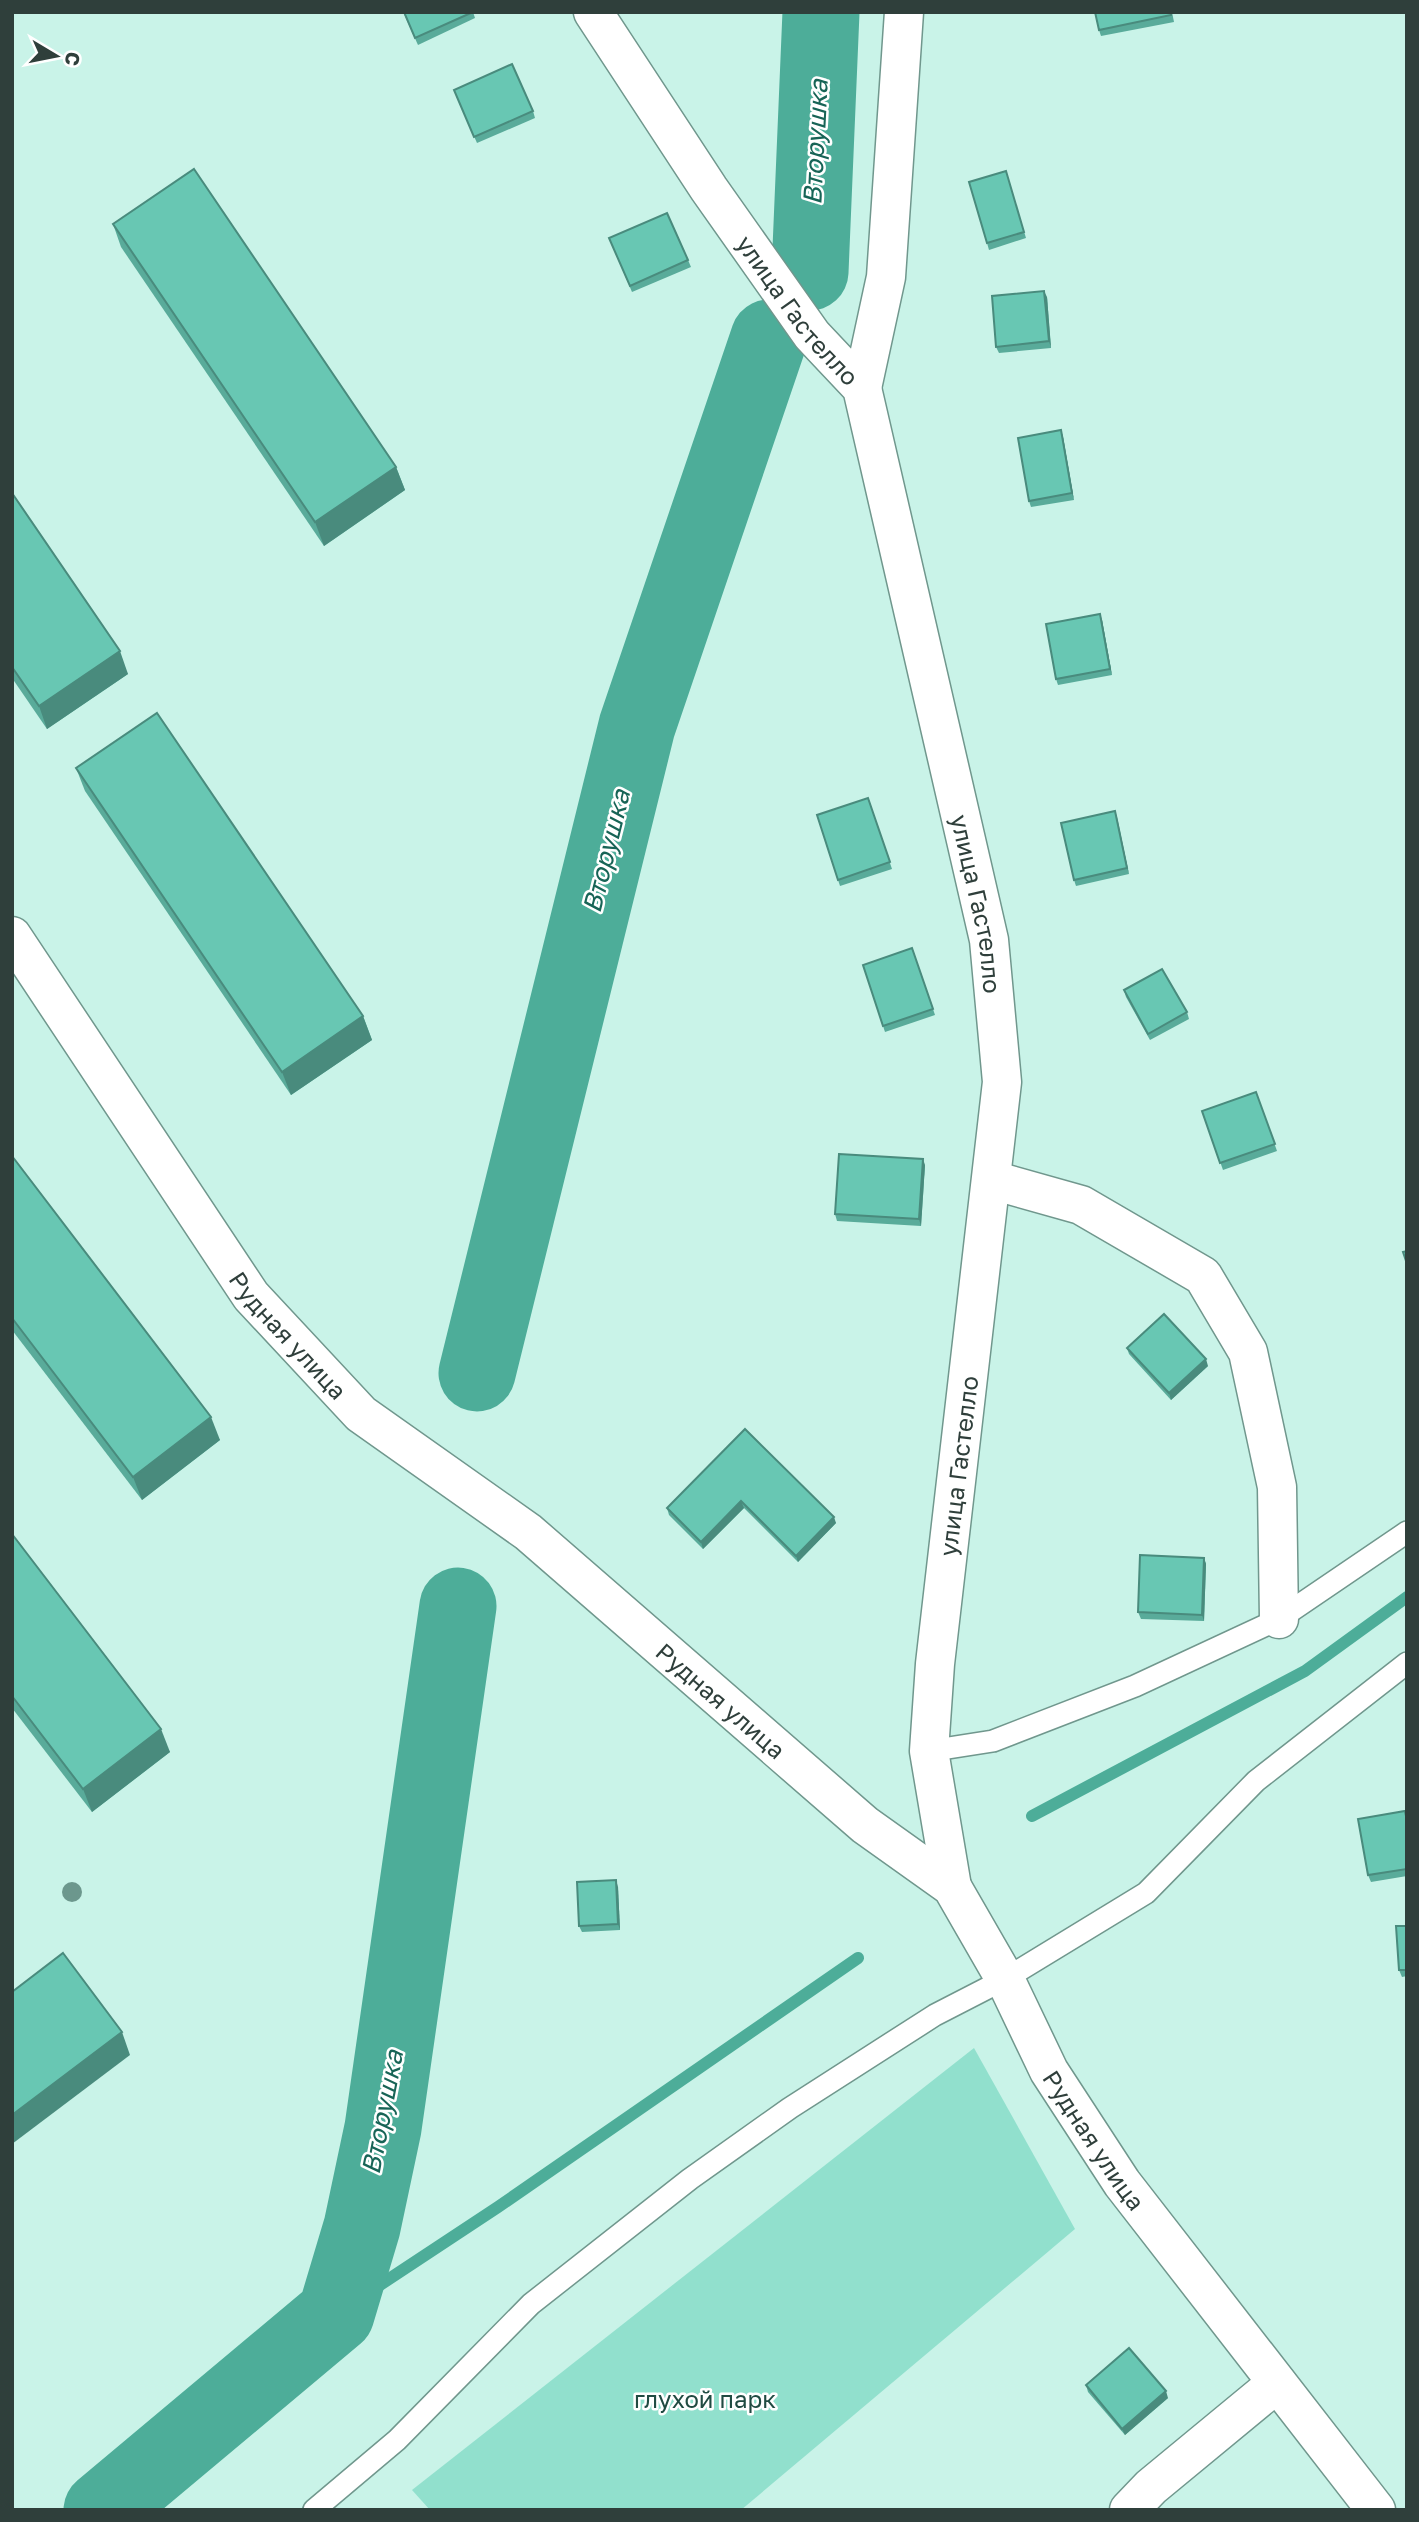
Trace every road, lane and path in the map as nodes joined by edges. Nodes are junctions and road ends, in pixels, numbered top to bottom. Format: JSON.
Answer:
{"nodes":[{"id":1,"x":593,"y":12,"type":"edge"},
{"id":2,"x":904,"y":12,"type":"edge"},
{"id":3,"x":862,"y":388,"type":"junction"},
{"id":4,"x":12,"y":936,"type":"edge"},
{"id":5,"x":992,"y":1181,"type":"junction"},
{"id":6,"x":1407,"y":1532,"type":"edge"},
{"id":7,"x":1279,"y":1619,"type":"junction"},
{"id":8,"x":1407,"y":1663,"type":"edge"},
{"id":9,"x":929,"y":1751,"type":"junction"},
{"id":10,"x":952,"y":1887,"type":"junction"},
{"id":11,"x":1005,"y":1979,"type":"junction"},
{"id":12,"x":1277,"y":2383,"type":"junction"},
{"id":13,"x":314,"y":2510,"type":"edge"},
{"id":14,"x":1129,"y":2510,"type":"edge"},
{"id":15,"x":1376,"y":2510,"type":"edge"}],
"edges":[{"from":1,"to":3,"type":"street","name":"улица Гастелло"},
{"from":2,"to":3,"type":"street"},
{"from":3,"to":5,"type":"street","name":"улица Гастелло"},
{"from":4,"to":10,"type":"street","name":"Рудная улица"},
{"from":5,"to":7,"type":"street"},
{"from":5,"to":9,"type":"street","name":"улица Гастелло"},
{"from":6,"to":7,"type":"lane"},
{"from":7,"to":9,"type":"lane"},
{"from":8,"to":11,"type":"lane"},
{"from":9,"to":10,"type":"street","name":"улица Гастелло"},
{"from":10,"to":11,"type":"street","name":"Рудная улица"},
{"from":11,"to":12,"type":"street","name":"Рудная улица"},
{"from":11,"to":13,"type":"lane"},
{"from":12,"to":14,"type":"street"},
{"from":12,"to":15,"type":"street","name":"Рудная улица"}]}
